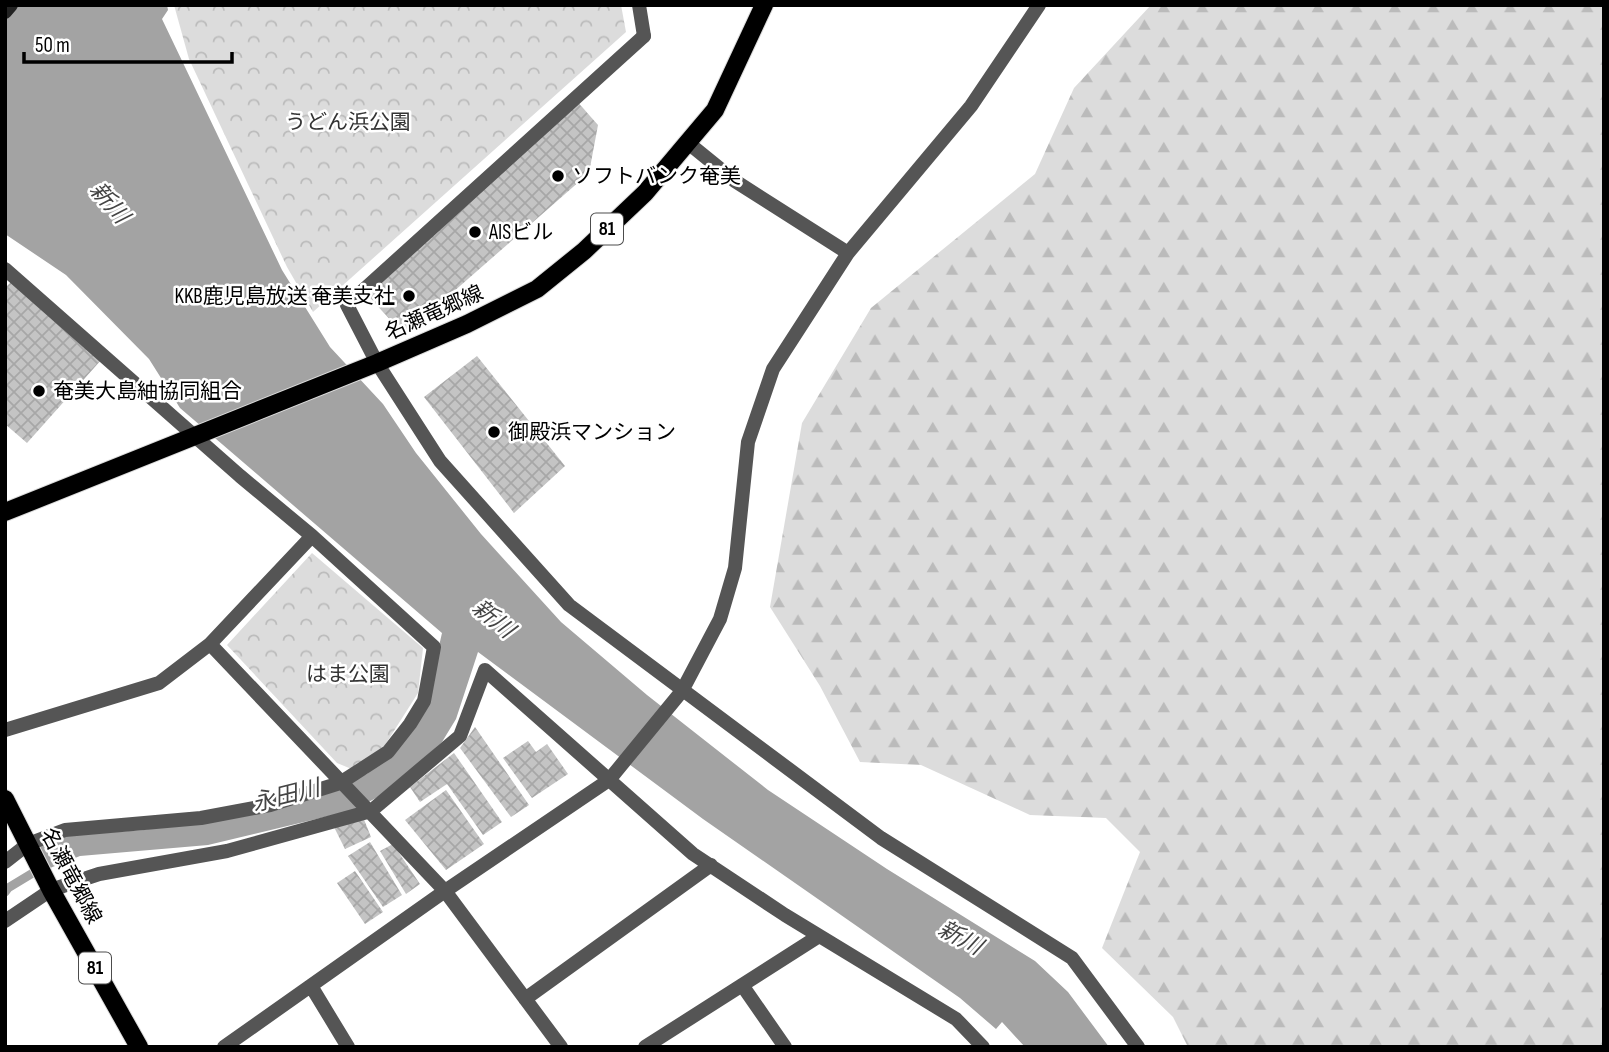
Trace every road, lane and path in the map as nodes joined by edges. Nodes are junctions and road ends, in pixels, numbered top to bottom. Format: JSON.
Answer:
{"nodes":[{"id":1,"x":11,"y":5,"type":"edge"},
{"id":2,"x":639,"y":5,"type":"edge"},
{"id":3,"x":764,"y":5,"type":"edge"},
{"id":4,"x":1040,"y":5,"type":"edge"},
{"id":5,"x":5,"y":12,"type":"edge"},
{"id":6,"x":687,"y":142,"type":"junction"},
{"id":7,"x":848,"y":253,"type":"junction"},
{"id":8,"x":5,"y":269,"type":"edge"},
{"id":9,"x":374,"y":365,"type":"junction"},
{"id":10,"x":200,"y":433,"type":"junction"},
{"id":11,"x":5,"y":512,"type":"edge"},
{"id":12,"x":312,"y":536,"type":"junction"},
{"id":13,"x":210,"y":644,"type":"junction"},
{"id":14,"x":682,"y":691,"type":"junction"},
{"id":15,"x":5,"y":730,"type":"edge"},
{"id":16,"x":609,"y":780,"type":"junction"},
{"id":17,"x":340,"y":783,"type":"junction"},
{"id":18,"x":5,"y":799,"type":"edge"},
{"id":19,"x":371,"y":811,"type":"junction"},
{"id":20,"x":28,"y":844,"type":"junction"},
{"id":21,"x":5,"y":862,"type":"edge"},
{"id":22,"x":711,"y":865,"type":"junction"},
{"id":23,"x":51,"y":890,"type":"junction"},
{"id":24,"x":445,"y":891,"type":"junction"},
{"id":25,"x":5,"y":921,"type":"edge"},
{"id":26,"x":819,"y":936,"type":"junction"},
{"id":27,"x":742,"y":985,"type":"junction"},
{"id":28,"x":311,"y":986,"type":"junction"},
{"id":29,"x":525,"y":999,"type":"junction"},
{"id":30,"x":139,"y":1047,"type":"edge"},
{"id":31,"x":225,"y":1047,"type":"edge"},
{"id":32,"x":348,"y":1047,"type":"edge"},
{"id":33,"x":561,"y":1047,"type":"edge"},
{"id":34,"x":645,"y":1047,"type":"edge"},
{"id":35,"x":785,"y":1047,"type":"edge"},
{"id":36,"x":983,"y":1047,"type":"edge"},
{"id":37,"x":1138,"y":1047,"type":"edge"}],
"edges":[{"from":1,"to":5,"type":"street"},
{"from":2,"to":9,"type":"street"},
{"from":3,"to":6,"type":"main road","name":"名瀬竜郷線","number":"81"},
{"from":4,"to":7,"type":"street"},
{"from":6,"to":7,"type":"street"},
{"from":6,"to":9,"type":"main road","name":"名瀬竜郷線","number":"81"},
{"from":7,"to":14,"type":"street"},
{"from":8,"to":10,"type":"street"},
{"from":9,"to":10,"type":"main road","name":"名瀬竜郷線","number":"81"},
{"from":9,"to":14,"type":"street"},
{"from":10,"to":11,"type":"main road","name":"名瀬竜郷線","number":"81"},
{"from":10,"to":12,"type":"street"},
{"from":12,"to":13,"type":"street"},
{"from":12,"to":17,"type":"street"},
{"from":13,"to":15,"type":"street"},
{"from":13,"to":17,"type":"street"},
{"from":14,"to":16,"type":"street"},
{"from":14,"to":37,"type":"street"},
{"from":16,"to":19,"type":"street"},
{"from":16,"to":22,"type":"street"},
{"from":16,"to":24,"type":"street"},
{"from":17,"to":19,"type":"street"},
{"from":17,"to":20,"type":"street"},
{"from":18,"to":20,"type":"main road","name":"名瀬竜郷線","number":"81"},
{"from":19,"to":23,"type":"street"},
{"from":19,"to":24,"type":"street"},
{"from":20,"to":21,"type":"street"},
{"from":20,"to":23,"type":"main road","name":"名瀬竜郷線","number":"81"},
{"from":22,"to":26,"type":"street"},
{"from":22,"to":29,"type":"street"},
{"from":23,"to":25,"type":"street"},
{"from":23,"to":30,"type":"main road","name":"名瀬竜郷線","number":"81"},
{"from":24,"to":28,"type":"street"},
{"from":24,"to":29,"type":"street"},
{"from":26,"to":27,"type":"street"},
{"from":26,"to":36,"type":"street"},
{"from":27,"to":34,"type":"street"},
{"from":27,"to":35,"type":"street"},
{"from":28,"to":31,"type":"street"},
{"from":28,"to":32,"type":"street"},
{"from":29,"to":33,"type":"street"}]}
